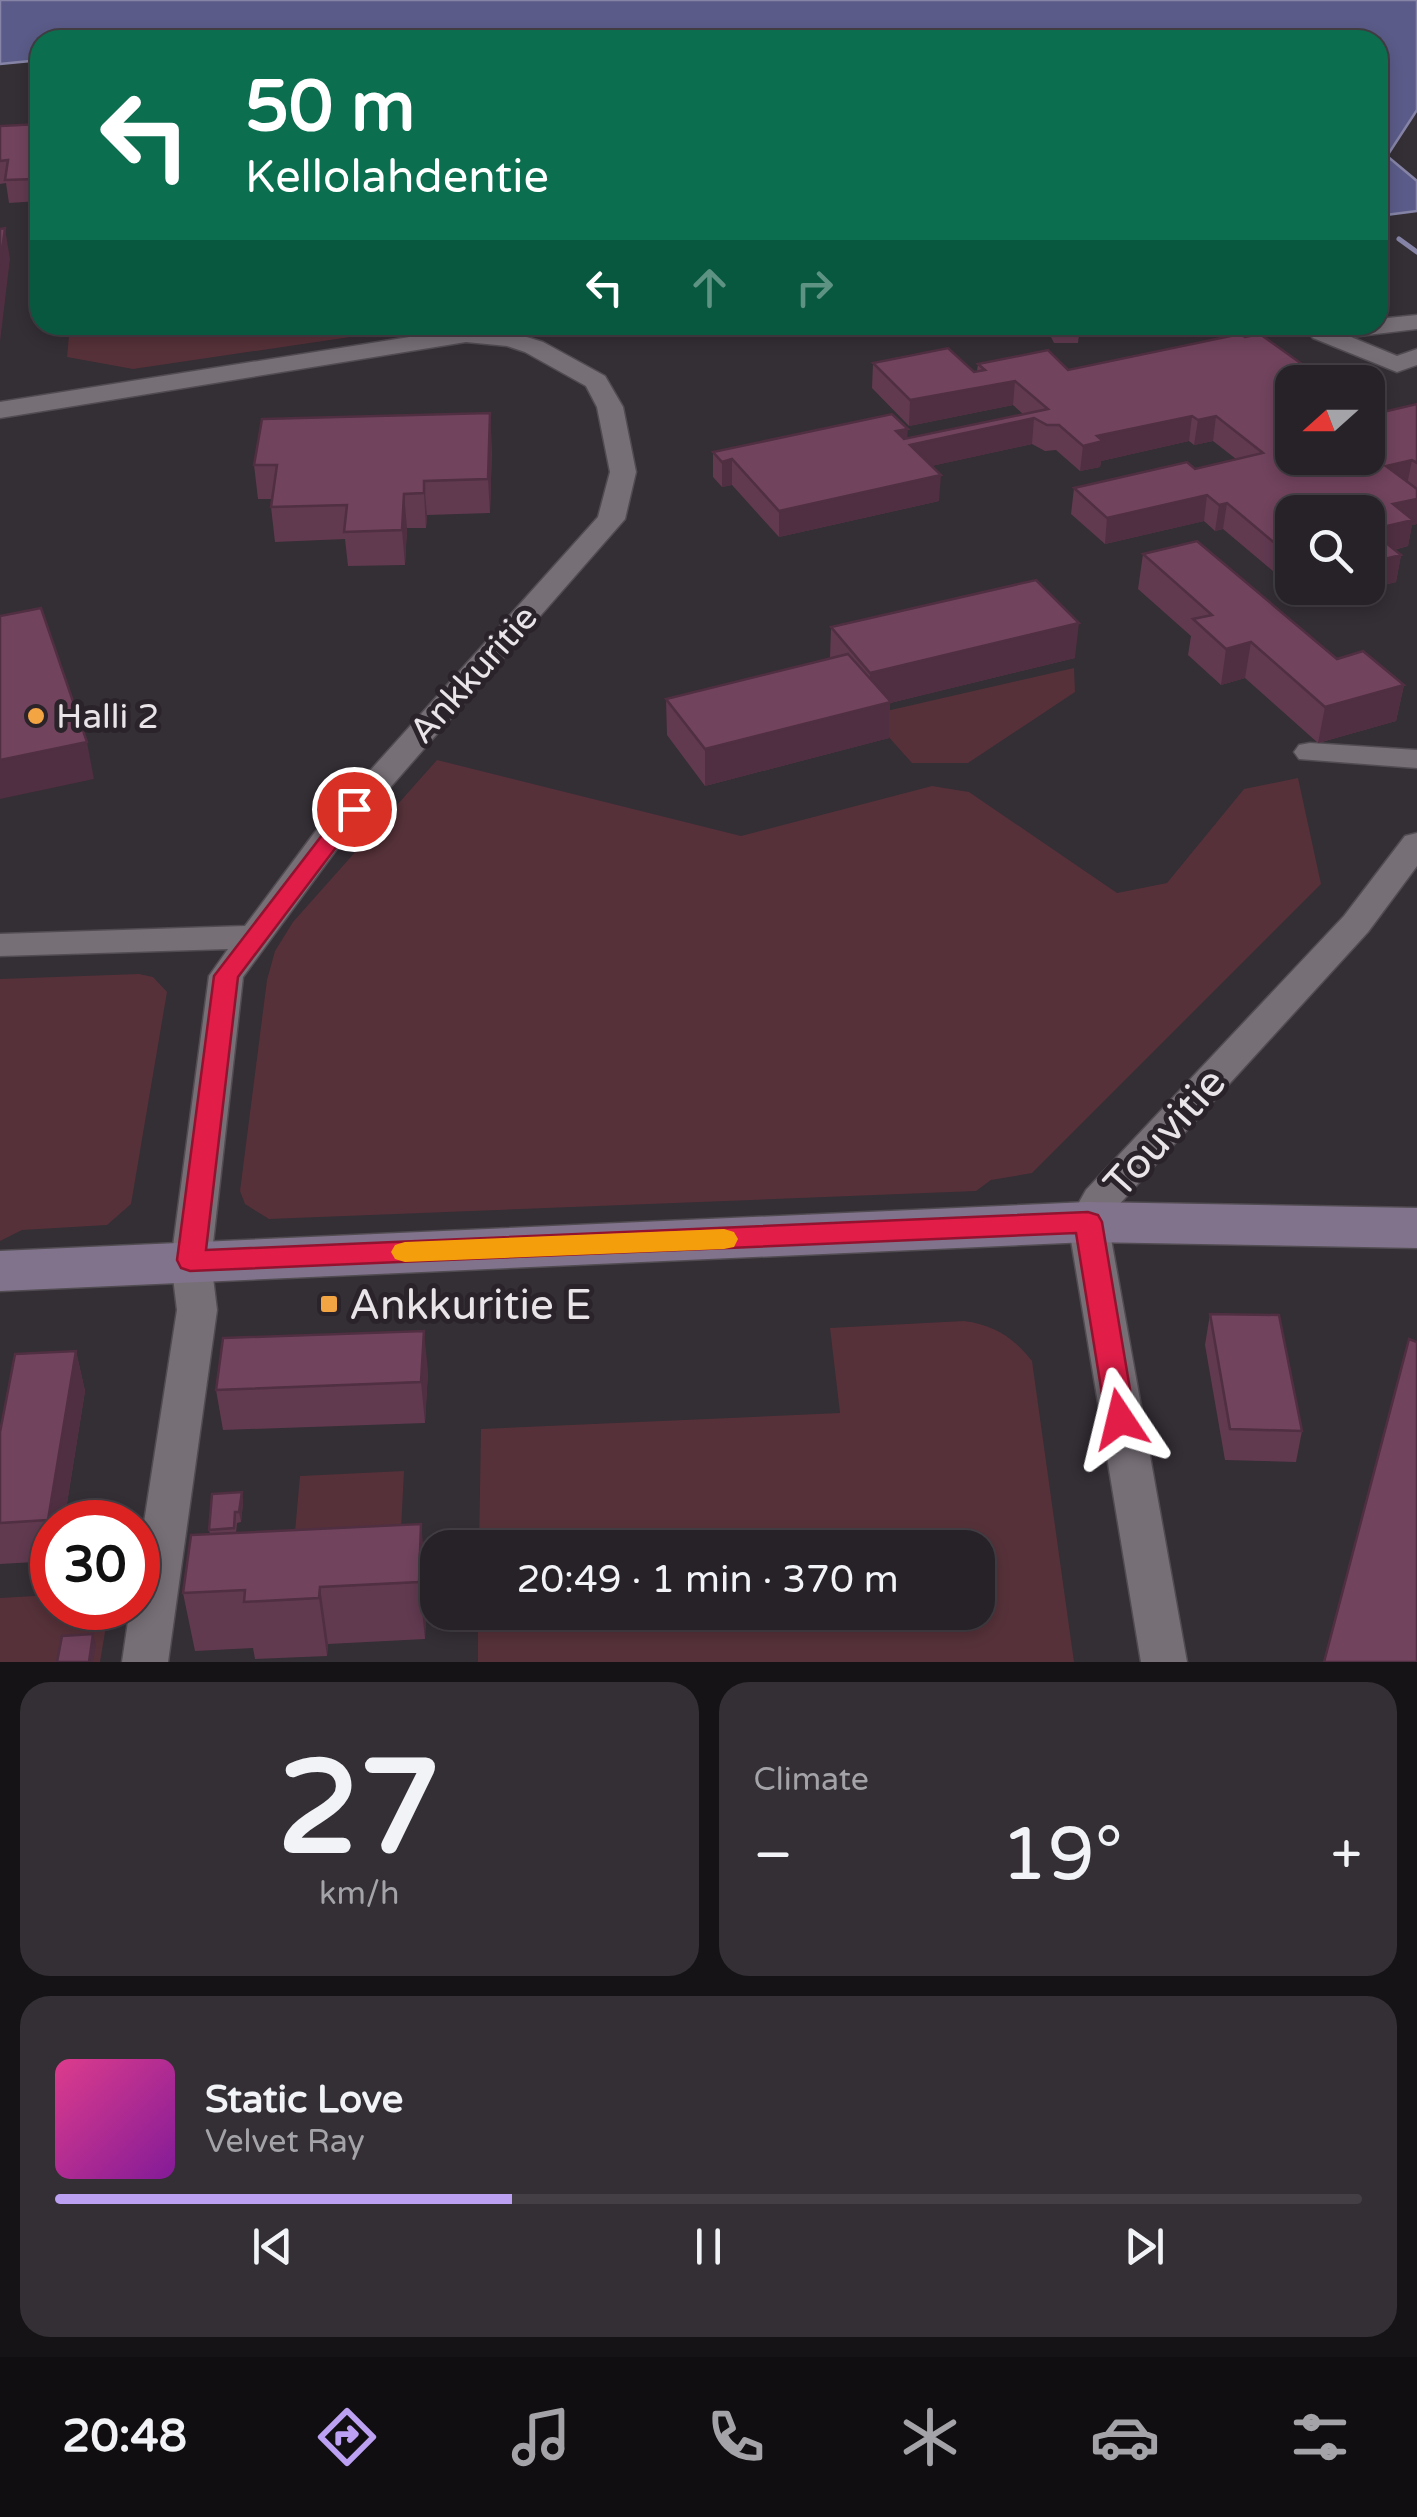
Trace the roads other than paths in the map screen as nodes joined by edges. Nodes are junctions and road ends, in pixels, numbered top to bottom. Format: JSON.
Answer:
{"nodes":[{"id":1,"x":1417,"y":322,"type":"edge"},
{"id":2,"x":1388,"y":325,"type":"edge"},
{"id":3,"x":460,"y":335,"type":"edge"},
{"id":4,"x":475,"y":335,"type":"edge"},
{"id":5,"x":1328,"y":335,"type":"edge"},
{"id":6,"x":1417,"y":356,"type":"edge"},
{"id":7,"x":0,"y":410,"type":"edge"},
{"id":8,"x":1310,"y":752,"type":"dead end"},
{"id":9,"x":1417,"y":760,"type":"edge"},
{"id":10,"x":1417,"y":844,"type":"edge"},
{"id":11,"x":253,"y":937,"type":"junction"},
{"id":12,"x":0,"y":945,"type":"edge"},
{"id":13,"x":1088,"y":1222,"type":"junction"},
{"id":14,"x":1417,"y":1228,"type":"edge"},
{"id":15,"x":190,"y":1260,"type":"junction"},
{"id":16,"x":0,"y":1271,"type":"edge"},
{"id":17,"x":145,"y":1662,"type":"edge"},
{"id":18,"x":1164,"y":1662,"type":"edge"}],
"edges":[{"from":1,"to":2,"type":"street"},
{"from":3,"to":7,"type":"street","name":"Ankkuritie"},
{"from":4,"to":11,"type":"street","name":"Ankkuritie"},
{"from":5,"to":6,"type":"street"},
{"from":8,"to":9,"type":"street"},
{"from":10,"to":13,"type":"street","name":"Touvitie"},
{"from":11,"to":12,"type":"street"},
{"from":11,"to":15,"type":"street","name":"Ankkuritie"},
{"from":13,"to":14,"type":"street"},
{"from":13,"to":15,"type":"street"},
{"from":13,"to":18,"type":"street","name":"Touvitie"},
{"from":15,"to":16,"type":"street"},
{"from":15,"to":17,"type":"street","name":"Ankkuritie"}]}
